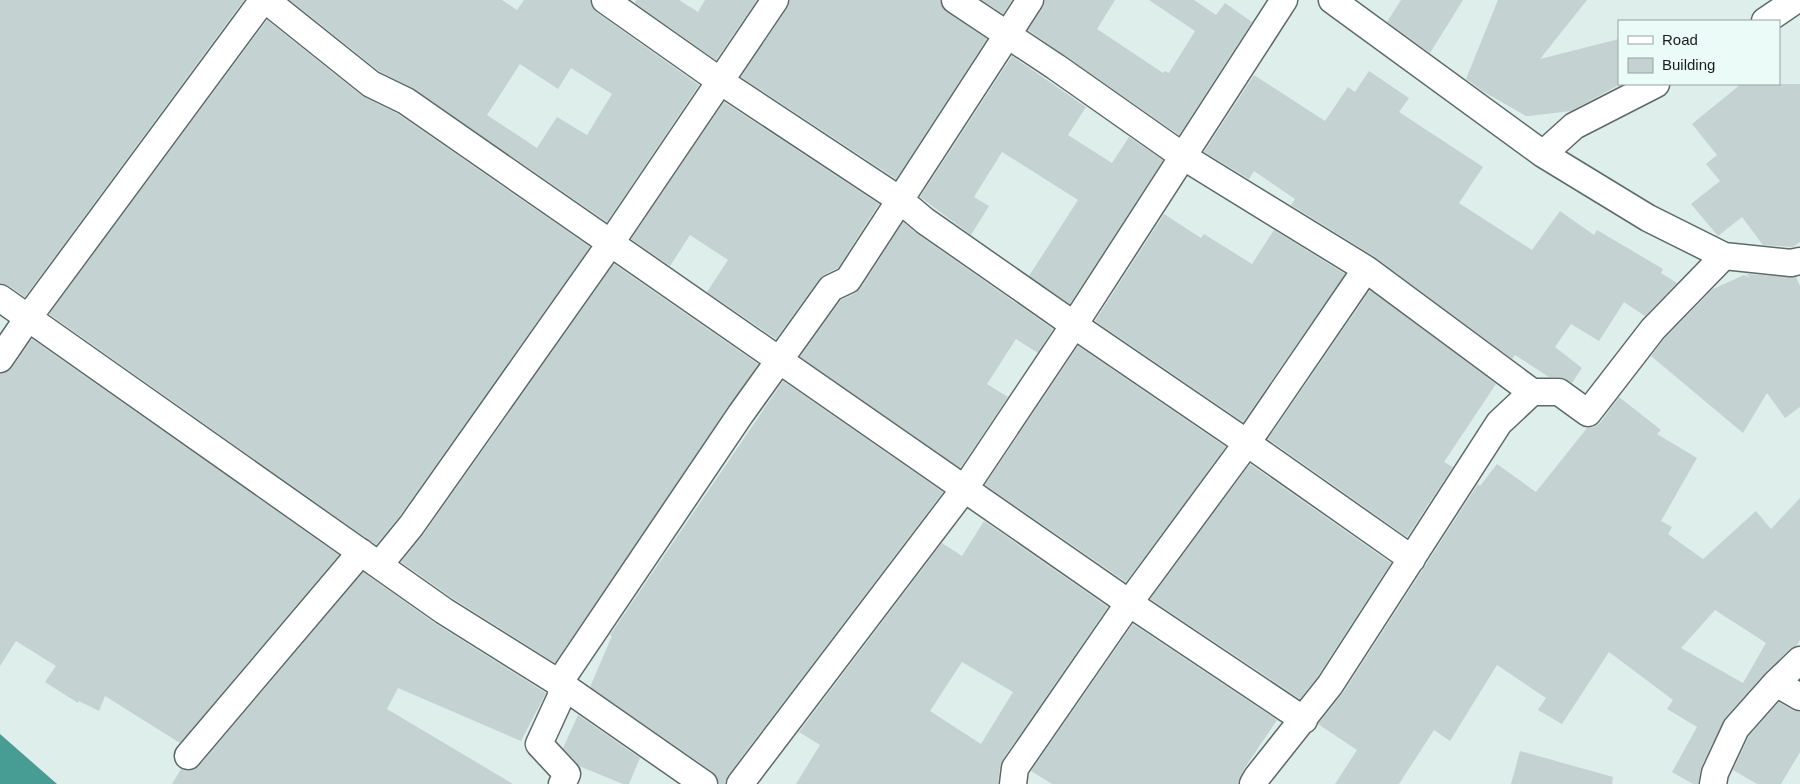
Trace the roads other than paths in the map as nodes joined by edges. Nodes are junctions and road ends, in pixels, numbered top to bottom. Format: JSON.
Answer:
{"nodes":[{"id":1,"x":264,"y":0,"type":"edge"},
{"id":2,"x":605,"y":0,"type":"edge"},
{"id":3,"x":775,"y":0,"type":"edge"},
{"id":4,"x":955,"y":0,"type":"edge"},
{"id":5,"x":1030,"y":0,"type":"edge"},
{"id":6,"x":1284,"y":0,"type":"edge"},
{"id":7,"x":1332,"y":0,"type":"edge"},
{"id":8,"x":1796,"y":0,"type":"edge"},
{"id":9,"x":1766,"y":20,"type":"edge"},
{"id":10,"x":1006,"y":34,"type":"junction"},
{"id":11,"x":720,"y":81,"type":"junction"},
{"id":12,"x":1654,"y":85,"type":"edge"},
{"id":13,"x":1543,"y":154,"type":"junction"},
{"id":14,"x":1184,"y":157,"type":"junction"},
{"id":15,"x":900,"y":200,"type":"junction"},
{"id":16,"x":610,"y":244,"type":"junction"},
{"id":17,"x":1724,"y":256,"type":"junction"},
{"id":18,"x":1800,"y":261,"type":"edge"},
{"id":19,"x":1366,"y":269,"type":"junction"},
{"id":20,"x":0,"y":298,"type":"edge"},
{"id":21,"x":28,"y":318,"type":"junction"},
{"id":22,"x":1074,"y":326,"type":"junction"},
{"id":23,"x":0,"y":359,"type":"edge"},
{"id":24,"x":780,"y":361,"type":"junction"},
{"id":25,"x":1532,"y":392,"type":"junction"},
{"id":26,"x":1247,"y":443,"type":"junction"},
{"id":27,"x":965,"y":488,"type":"junction"},
{"id":28,"x":370,"y":558,"type":"junction"},
{"id":29,"x":1412,"y":559,"type":"junction"},
{"id":30,"x":1129,"y":603,"type":"junction"},
{"id":31,"x":1800,"y":660,"type":"edge"},
{"id":32,"x":559,"y":683,"type":"junction"},
{"id":33,"x":1776,"y":683,"type":"junction"},
{"id":34,"x":1800,"y":697,"type":"edge"},
{"id":35,"x":1304,"y":720,"type":"junction"},
{"id":36,"x":188,"y":756,"type":"dead end"},
{"id":37,"x":562,"y":784,"type":"edge"},
{"id":38,"x":704,"y":784,"type":"edge"},
{"id":39,"x":740,"y":784,"type":"edge"},
{"id":40,"x":1013,"y":784,"type":"edge"},
{"id":41,"x":1253,"y":784,"type":"edge"},
{"id":42,"x":1713,"y":784,"type":"edge"}],
"edges":[{"from":1,"to":16,"type":"street"},
{"from":1,"to":21,"type":"street"},
{"from":2,"to":11,"type":"street"},
{"from":3,"to":11,"type":"street"},
{"from":4,"to":10,"type":"street"},
{"from":5,"to":10,"type":"street"},
{"from":6,"to":14,"type":"street"},
{"from":7,"to":13,"type":"street"},
{"from":8,"to":9,"type":"street"},
{"from":10,"to":14,"type":"street"},
{"from":10,"to":15,"type":"street"},
{"from":11,"to":15,"type":"street"},
{"from":11,"to":16,"type":"street"},
{"from":12,"to":13,"type":"street"},
{"from":13,"to":17,"type":"street"},
{"from":14,"to":19,"type":"street"},
{"from":14,"to":22,"type":"street"},
{"from":15,"to":22,"type":"street"},
{"from":15,"to":24,"type":"street"},
{"from":16,"to":24,"type":"street"},
{"from":16,"to":28,"type":"street"},
{"from":17,"to":18,"type":"street"},
{"from":17,"to":25,"type":"street"},
{"from":19,"to":25,"type":"street"},
{"from":19,"to":26,"type":"street"},
{"from":20,"to":21,"type":"street"},
{"from":21,"to":23,"type":"street"},
{"from":21,"to":28,"type":"street"},
{"from":22,"to":26,"type":"street"},
{"from":22,"to":27,"type":"street"},
{"from":24,"to":27,"type":"street"},
{"from":24,"to":32,"type":"street"},
{"from":25,"to":29,"type":"street"},
{"from":26,"to":29,"type":"street"},
{"from":26,"to":30,"type":"street"},
{"from":27,"to":30,"type":"street"},
{"from":27,"to":39,"type":"street"},
{"from":28,"to":32,"type":"street"},
{"from":28,"to":36,"type":"street"},
{"from":29,"to":35,"type":"street"},
{"from":30,"to":35,"type":"street"},
{"from":30,"to":40,"type":"street"},
{"from":31,"to":33,"type":"street"},
{"from":32,"to":37,"type":"street"},
{"from":32,"to":38,"type":"street"},
{"from":33,"to":34,"type":"street"},
{"from":33,"to":42,"type":"street"},
{"from":35,"to":41,"type":"street"}]}
